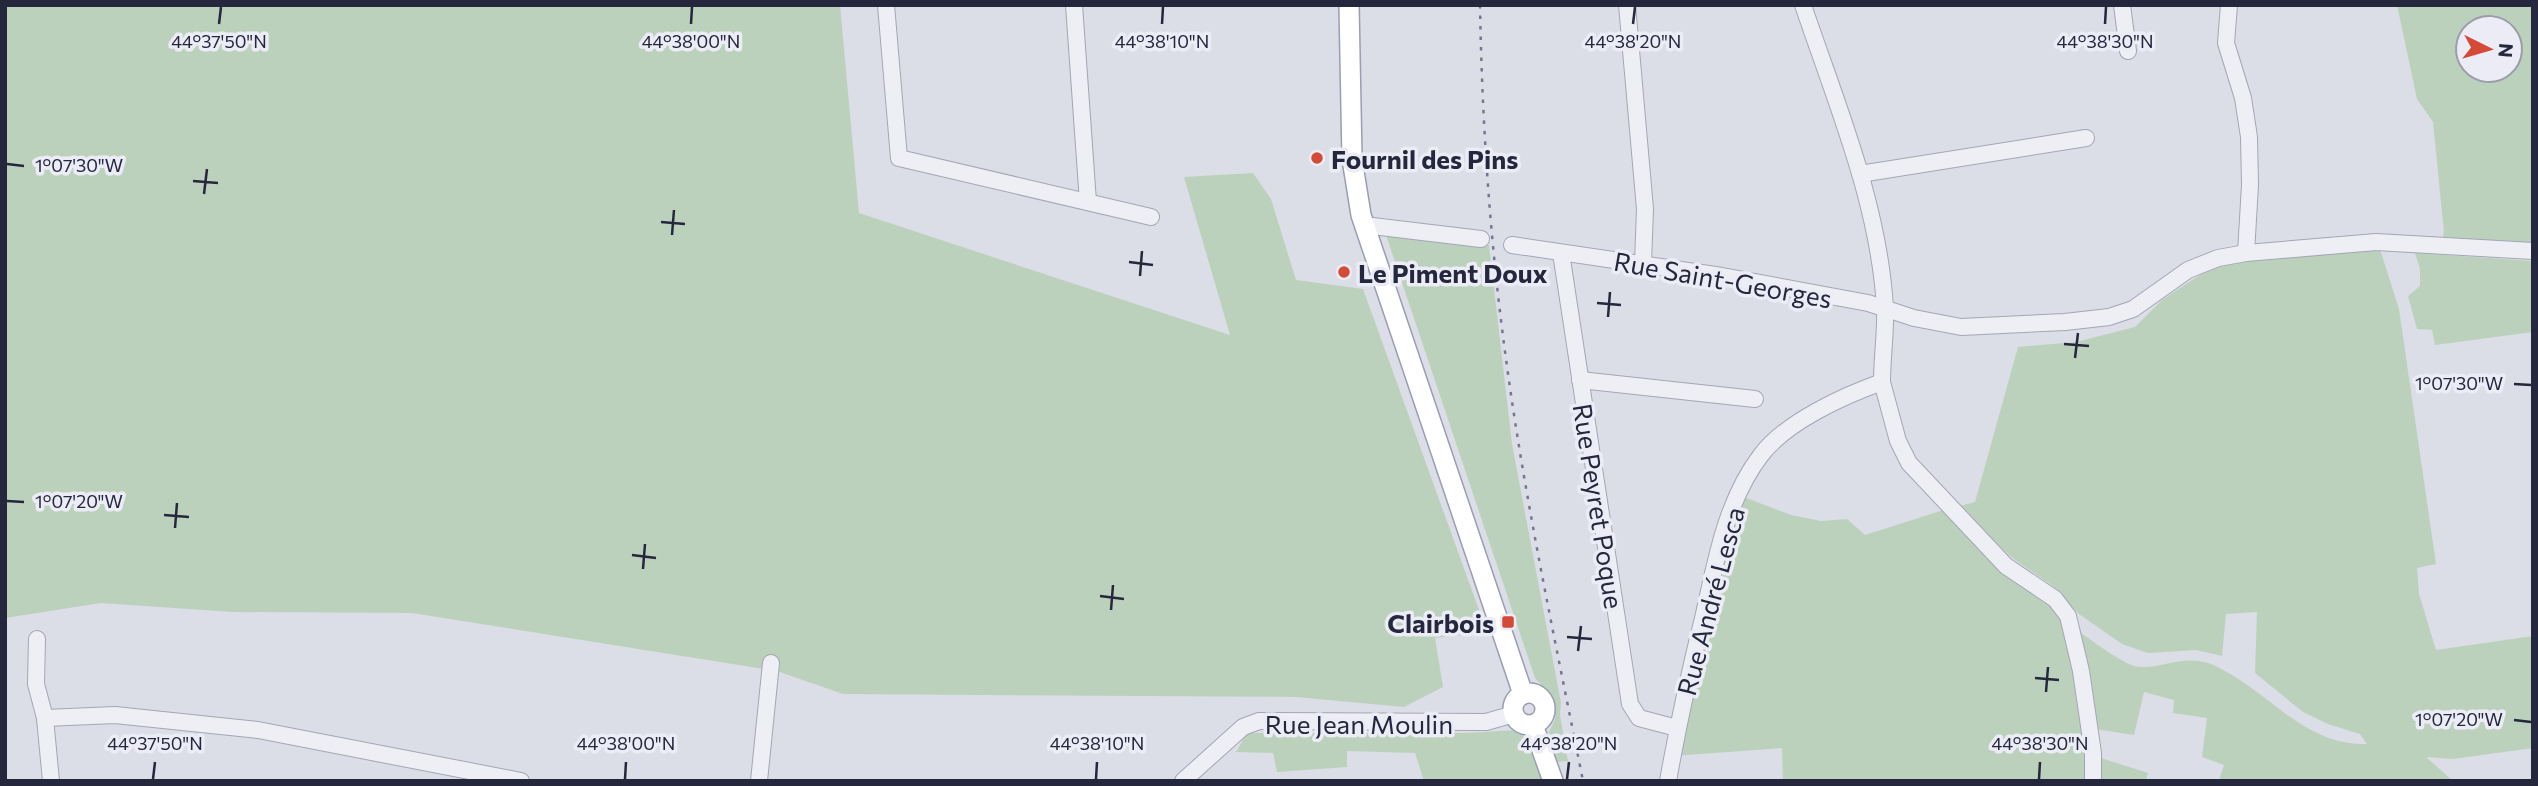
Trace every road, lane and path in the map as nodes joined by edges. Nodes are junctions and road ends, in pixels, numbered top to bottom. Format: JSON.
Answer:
{"nodes":[{"id":1,"x":886,"y":5,"type":"edge"},
{"id":2,"x":1074,"y":5,"type":"edge"},
{"id":3,"x":1349,"y":5,"type":"edge"},
{"id":4,"x":1627,"y":5,"type":"edge"},
{"id":5,"x":1803,"y":5,"type":"edge"},
{"id":6,"x":2122,"y":5,"type":"edge"},
{"id":7,"x":2229,"y":5,"type":"edge"},
{"id":8,"x":2129,"y":51,"type":"dead end"},
{"id":9,"x":2086,"y":138,"type":"dead end"},
{"id":10,"x":1860,"y":174,"type":"junction"},
{"id":11,"x":1088,"y":202,"type":"junction"},
{"id":12,"x":1151,"y":217,"type":"dead end"},
{"id":13,"x":1364,"y":225,"type":"junction"},
{"id":14,"x":1481,"y":239,"type":"dead end"},
{"id":15,"x":1512,"y":245,"type":"dead end"},
{"id":16,"x":2533,"y":251,"type":"edge"},
{"id":17,"x":1560,"y":253,"type":"junction"},
{"id":18,"x":2245,"y":253,"type":"junction"},
{"id":19,"x":1643,"y":263,"type":"junction"},
{"id":20,"x":1885,"y":309,"type":"junction"},
{"id":21,"x":1580,"y":380,"type":"junction"},
{"id":22,"x":1882,"y":382,"type":"junction"},
{"id":23,"x":1755,"y":400,"type":"dead end"},
{"id":24,"x":37,"y":639,"type":"dead end"},
{"id":25,"x":771,"y":663,"type":"dead end"},
{"id":26,"x":1523,"y":694,"type":"junction"},
{"id":27,"x":1514,"y":714,"type":"junction"},
{"id":28,"x":45,"y":719,"type":"junction"},
{"id":29,"x":1533,"y":724,"type":"junction"},
{"id":30,"x":1677,"y":728,"type":"junction"},
{"id":31,"x":51,"y":781,"type":"edge"},
{"id":32,"x":521,"y":781,"type":"edge"},
{"id":33,"x":760,"y":781,"type":"edge"},
{"id":34,"x":1182,"y":781,"type":"edge"},
{"id":35,"x":1553,"y":781,"type":"edge"},
{"id":36,"x":1668,"y":781,"type":"edge"},
{"id":37,"x":2093,"y":781,"type":"edge"}],
"edges":[{"from":1,"to":11,"type":"street"},
{"from":2,"to":11,"type":"street"},
{"from":3,"to":13,"type":"main road"},
{"from":4,"to":19,"type":"street"},
{"from":5,"to":10,"type":"street"},
{"from":6,"to":8,"type":"street"},
{"from":7,"to":18,"type":"street"},
{"from":9,"to":10,"type":"street"},
{"from":10,"to":20,"type":"street"},
{"from":11,"to":12,"type":"street"},
{"from":13,"to":14,"type":"street"},
{"from":13,"to":26,"type":"main road"},
{"from":15,"to":17,"type":"street","name":"Rue Saint-Georges"},
{"from":16,"to":18,"type":"street","name":"Rue Saint-Georges"},
{"from":17,"to":19,"type":"street","name":"Rue Saint-Georges"},
{"from":17,"to":21,"type":"street","name":"Rue Peyret Poque"},
{"from":18,"to":20,"type":"street","name":"Rue Saint-Georges"},
{"from":19,"to":20,"type":"street","name":"Rue Saint-Georges"},
{"from":20,"to":22,"type":"street"},
{"from":21,"to":23,"type":"street"},
{"from":21,"to":30,"type":"street","name":"Rue Peyret Poque"},
{"from":22,"to":30,"type":"street","name":"Rue André Lesca"},
{"from":22,"to":37,"type":"street"},
{"from":24,"to":28,"type":"street"},
{"from":25,"to":33,"type":"street"},
{"from":26,"to":27,"type":"main road"},
{"from":26,"to":29,"type":"main road"},
{"from":27,"to":29,"type":"main road"},
{"from":27,"to":34,"type":"street","name":"Rue Jean Moulin"},
{"from":28,"to":31,"type":"street"},
{"from":28,"to":32,"type":"street"},
{"from":29,"to":35,"type":"main road"},
{"from":30,"to":36,"type":"street","name":"Rue André Lesca"}]}
